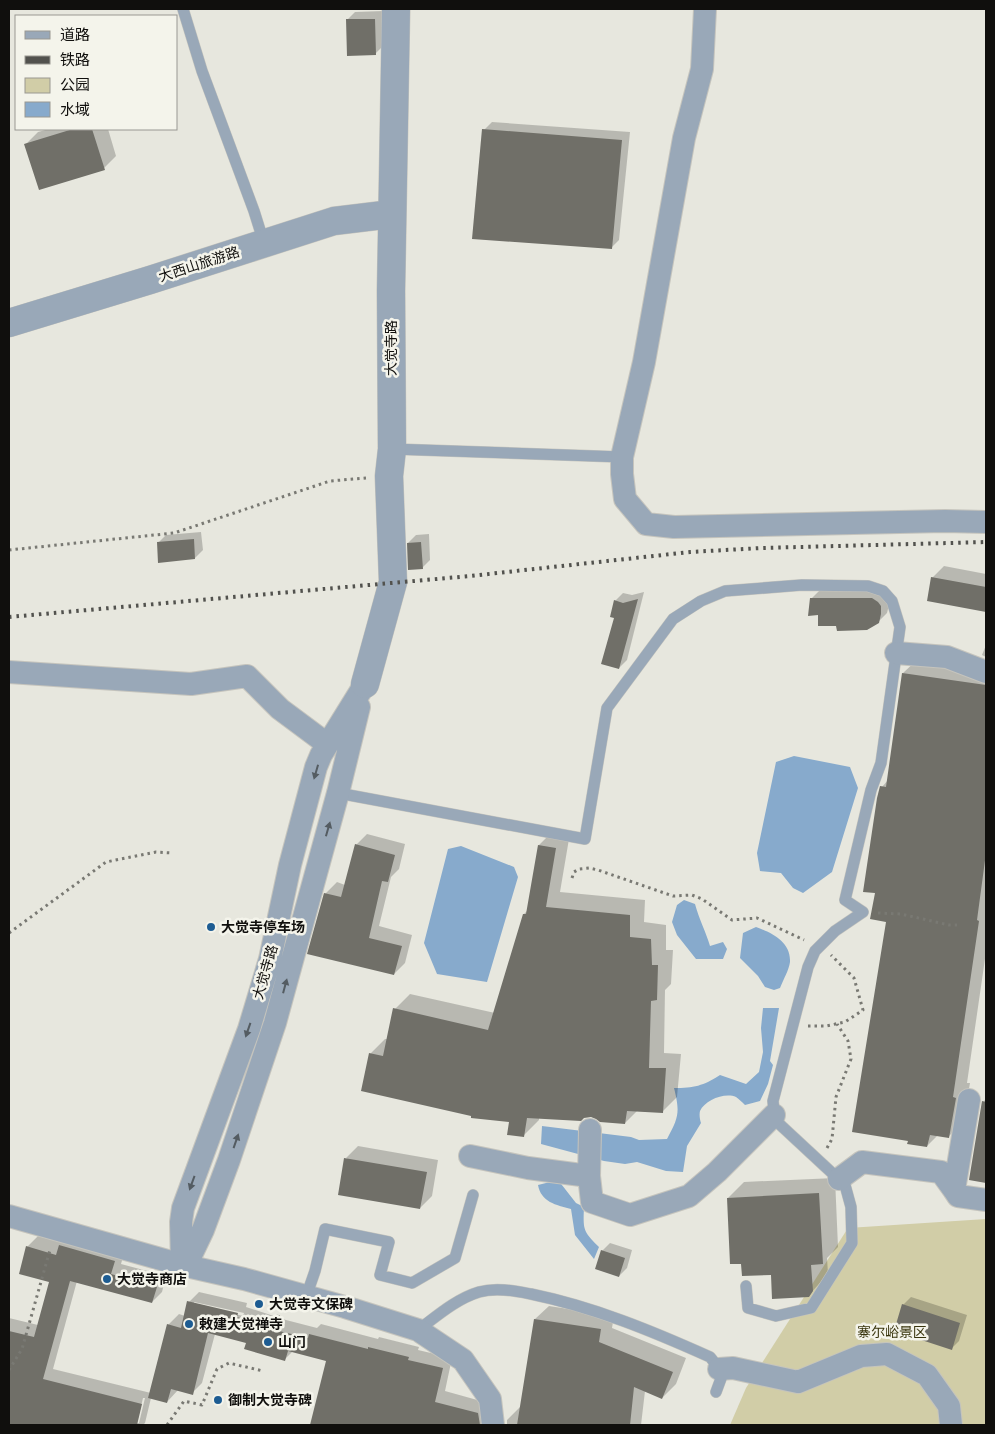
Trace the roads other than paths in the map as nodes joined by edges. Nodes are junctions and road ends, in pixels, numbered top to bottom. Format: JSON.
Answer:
{"nodes":[{"id":1,"x":183,"y":9,"type":"edge"},
{"id":2,"x":396,"y":9,"type":"edge"},
{"id":3,"x":706,"y":9,"type":"edge"},
{"id":4,"x":392,"y":214,"type":"junction"},
{"id":5,"x":264,"y":243,"type":"junction"},
{"id":6,"x":9,"y":323,"type":"edge"},
{"id":7,"x":392,"y":449,"type":"junction"},
{"id":8,"x":622,"y":457,"type":"junction"},
{"id":9,"x":986,"y":522,"type":"edge"},
{"id":10,"x":896,"y":653,"type":"junction"},
{"id":11,"x":9,"y":672,"type":"edge"},
{"id":12,"x":986,"y":672,"type":"edge"},
{"id":13,"x":365,"y":684,"type":"junction"},
{"id":14,"x":327,"y":744,"type":"junction"},
{"id":15,"x":338,"y":793,"type":"junction"},
{"id":16,"x":969,"y":1100,"type":"dead end"},
{"id":17,"x":774,"y":1115,"type":"junction"},
{"id":18,"x":590,"y":1130,"type":"dead end"},
{"id":19,"x":470,"y":1156,"type":"dead end"},
{"id":20,"x":589,"y":1176,"type":"junction"},
{"id":21,"x":839,"y":1179,"type":"junction"},
{"id":22,"x":954,"y":1190,"type":"junction"},
{"id":23,"x":473,"y":1195,"type":"dead end"},
{"id":24,"x":986,"y":1200,"type":"edge"},
{"id":25,"x":10,"y":1218,"type":"edge"},
{"id":26,"x":182,"y":1265,"type":"junction"},
{"id":27,"x":746,"y":1286,"type":"dead end"},
{"id":28,"x":306,"y":1297,"type":"junction"},
{"id":29,"x":418,"y":1330,"type":"junction"},
{"id":30,"x":719,"y":1369,"type":"junction"},
{"id":31,"x":716,"y":1392,"type":"dead end"},
{"id":32,"x":492,"y":1425,"type":"edge"},
{"id":33,"x":951,"y":1425,"type":"edge"}],
"edges":[{"from":1,"to":5,"type":"lane"},
{"from":2,"to":4,"type":"street","name":"大觉寺路"},
{"from":3,"to":8,"type":"street"},
{"from":4,"to":5,"type":"street","name":"大西山旅游路"},
{"from":4,"to":7,"type":"street","name":"大觉寺路"},
{"from":5,"to":6,"type":"street","name":"大西山旅游路"},
{"from":7,"to":8,"type":"lane"},
{"from":7,"to":13,"type":"street","name":"大觉寺路"},
{"from":8,"to":9,"type":"street"},
{"from":10,"to":12,"type":"street"},
{"from":10,"to":15,"type":"lane"},
{"from":10,"to":17,"type":"lane"},
{"from":11,"to":14,"type":"street"},
{"from":13,"to":14,"type":"street","name":"大觉寺路"},
{"from":13,"to":15,"type":"street","name":"大觉寺路"},
{"from":14,"to":26,"type":"street","name":"大觉寺路","one_way":true},
{"from":26,"to":15,"type":"street","name":"大觉寺路","one_way":true},
{"from":16,"to":22,"type":"street"},
{"from":17,"to":20,"type":"street"},
{"from":17,"to":21,"type":"lane"},
{"from":18,"to":20,"type":"street"},
{"from":19,"to":20,"type":"street"},
{"from":21,"to":22,"type":"street"},
{"from":21,"to":27,"type":"lane"},
{"from":22,"to":24,"type":"street"},
{"from":23,"to":28,"type":"lane"},
{"from":25,"to":26,"type":"street"},
{"from":26,"to":28,"type":"street"},
{"from":28,"to":29,"type":"street"},
{"from":29,"to":30,"type":"lane"},
{"from":29,"to":32,"type":"street"},
{"from":30,"to":31,"type":"lane"},
{"from":30,"to":33,"type":"street"}]}
